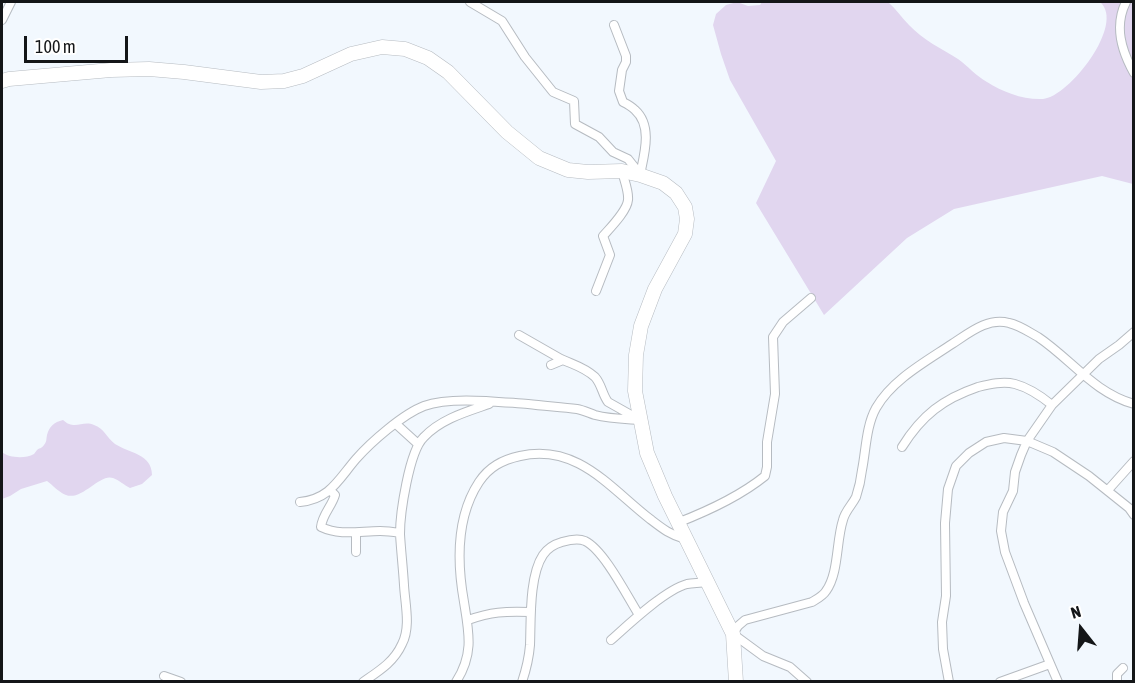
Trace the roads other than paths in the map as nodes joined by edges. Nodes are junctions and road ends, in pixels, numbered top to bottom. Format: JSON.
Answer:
{"nodes":[{"id":1,"x":11,"y":2,"type":"edge"},
{"id":2,"x":470,"y":2,"type":"edge"},
{"id":3,"x":1125,"y":2,"type":"edge"},
{"id":4,"x":2,"y":20,"type":"edge"},
{"id":5,"x":614,"y":25,"type":"dead end"},
{"id":6,"x":1134,"y":74,"type":"edge"},
{"id":7,"x":2,"y":81,"type":"edge"},
{"id":8,"x":622,"y":171,"type":"junction"},
{"id":9,"x":640,"y":175,"type":"junction"},
{"id":10,"x":596,"y":291,"type":"dead end"},
{"id":11,"x":811,"y":298,"type":"dead end"},
{"id":12,"x":1134,"y":332,"type":"edge"},
{"id":13,"x":519,"y":335,"type":"dead end"},
{"id":14,"x":562,"y":360,"type":"junction"},
{"id":15,"x":551,"y":365,"type":"dead end"},
{"id":16,"x":1083,"y":375,"type":"junction"},
{"id":17,"x":493,"y":402,"type":"junction"},
{"id":18,"x":1134,"y":404,"type":"edge"},
{"id":19,"x":1052,"y":405,"type":"junction"},
{"id":20,"x":640,"y":420,"type":"junction"},
{"id":21,"x":396,"y":424,"type":"junction"},
{"id":22,"x":1027,"y":441,"type":"junction"},
{"id":23,"x":418,"y":444,"type":"junction"},
{"id":24,"x":902,"y":447,"type":"dead end"},
{"id":25,"x":1134,"y":461,"type":"edge"},
{"id":26,"x":330,"y":490,"type":"junction"},
{"id":27,"x":1108,"y":490,"type":"junction"},
{"id":28,"x":300,"y":502,"type":"dead end"},
{"id":29,"x":1134,"y":514,"type":"edge"},
{"id":30,"x":677,"y":523,"type":"junction"},
{"id":31,"x":356,"y":533,"type":"junction"},
{"id":32,"x":400,"y":533,"type":"junction"},
{"id":33,"x":685,"y":539,"type":"junction"},
{"id":34,"x":356,"y":552,"type":"dead end"},
{"id":35,"x":706,"y":582,"type":"junction"},
{"id":36,"x":530,"y":612,"type":"junction"},
{"id":37,"x":639,"y":615,"type":"junction"},
{"id":38,"x":468,"y":620,"type":"junction"},
{"id":39,"x":733,"y":634,"type":"junction"},
{"id":40,"x":611,"y":640,"type":"dead end"},
{"id":41,"x":1050,"y":664,"type":"junction"},
{"id":42,"x":1123,"y":668,"type":"dead end"},
{"id":43,"x":164,"y":676,"type":"dead end"},
{"id":44,"x":181,"y":681,"type":"edge"},
{"id":45,"x":363,"y":681,"type":"edge"},
{"id":46,"x":456,"y":681,"type":"edge"},
{"id":47,"x":522,"y":681,"type":"edge"},
{"id":48,"x":736,"y":681,"type":"edge"},
{"id":49,"x":807,"y":681,"type":"edge"},
{"id":50,"x":949,"y":681,"type":"edge"},
{"id":51,"x":1000,"y":681,"type":"edge"},
{"id":52,"x":1058,"y":681,"type":"edge"},
{"id":53,"x":1117,"y":681,"type":"edge"}],
"edges":[{"from":1,"to":4,"type":"street"},
{"from":2,"to":9,"type":"street"},
{"from":3,"to":6,"type":"street"},
{"from":5,"to":9,"type":"street"},
{"from":7,"to":8,"type":"highway"},
{"from":8,"to":9,"type":"highway"},
{"from":8,"to":10,"type":"street"},
{"from":9,"to":20,"type":"highway"},
{"from":11,"to":30,"type":"street"},
{"from":12,"to":16,"type":"street"},
{"from":13,"to":14,"type":"street"},
{"from":14,"to":15,"type":"street"},
{"from":14,"to":20,"type":"street"},
{"from":16,"to":18,"type":"street"},
{"from":16,"to":19,"type":"street"},
{"from":16,"to":39,"type":"street"},
{"from":17,"to":20,"type":"street"},
{"from":17,"to":21,"type":"street"},
{"from":17,"to":23,"type":"street"},
{"from":19,"to":22,"type":"street"},
{"from":19,"to":24,"type":"street"},
{"from":20,"to":30,"type":"highway"},
{"from":21,"to":23,"type":"street"},
{"from":21,"to":26,"type":"street"},
{"from":22,"to":27,"type":"street"},
{"from":22,"to":41,"type":"street"},
{"from":22,"to":50,"type":"street"},
{"from":23,"to":32,"type":"street"},
{"from":25,"to":27,"type":"street"},
{"from":26,"to":28,"type":"street"},
{"from":26,"to":31,"type":"street"},
{"from":27,"to":29,"type":"street"},
{"from":30,"to":33,"type":"highway"},
{"from":31,"to":32,"type":"street"},
{"from":31,"to":34,"type":"street"},
{"from":32,"to":45,"type":"street"},
{"from":33,"to":35,"type":"highway"},
{"from":33,"to":38,"type":"street"},
{"from":35,"to":37,"type":"street"},
{"from":35,"to":39,"type":"highway"},
{"from":36,"to":37,"type":"street"},
{"from":36,"to":38,"type":"street"},
{"from":36,"to":47,"type":"street"},
{"from":37,"to":40,"type":"street"},
{"from":38,"to":46,"type":"street"},
{"from":39,"to":48,"type":"highway"},
{"from":39,"to":49,"type":"street"},
{"from":41,"to":51,"type":"street"},
{"from":41,"to":52,"type":"street"},
{"from":42,"to":53,"type":"street"},
{"from":43,"to":44,"type":"street"}]}
